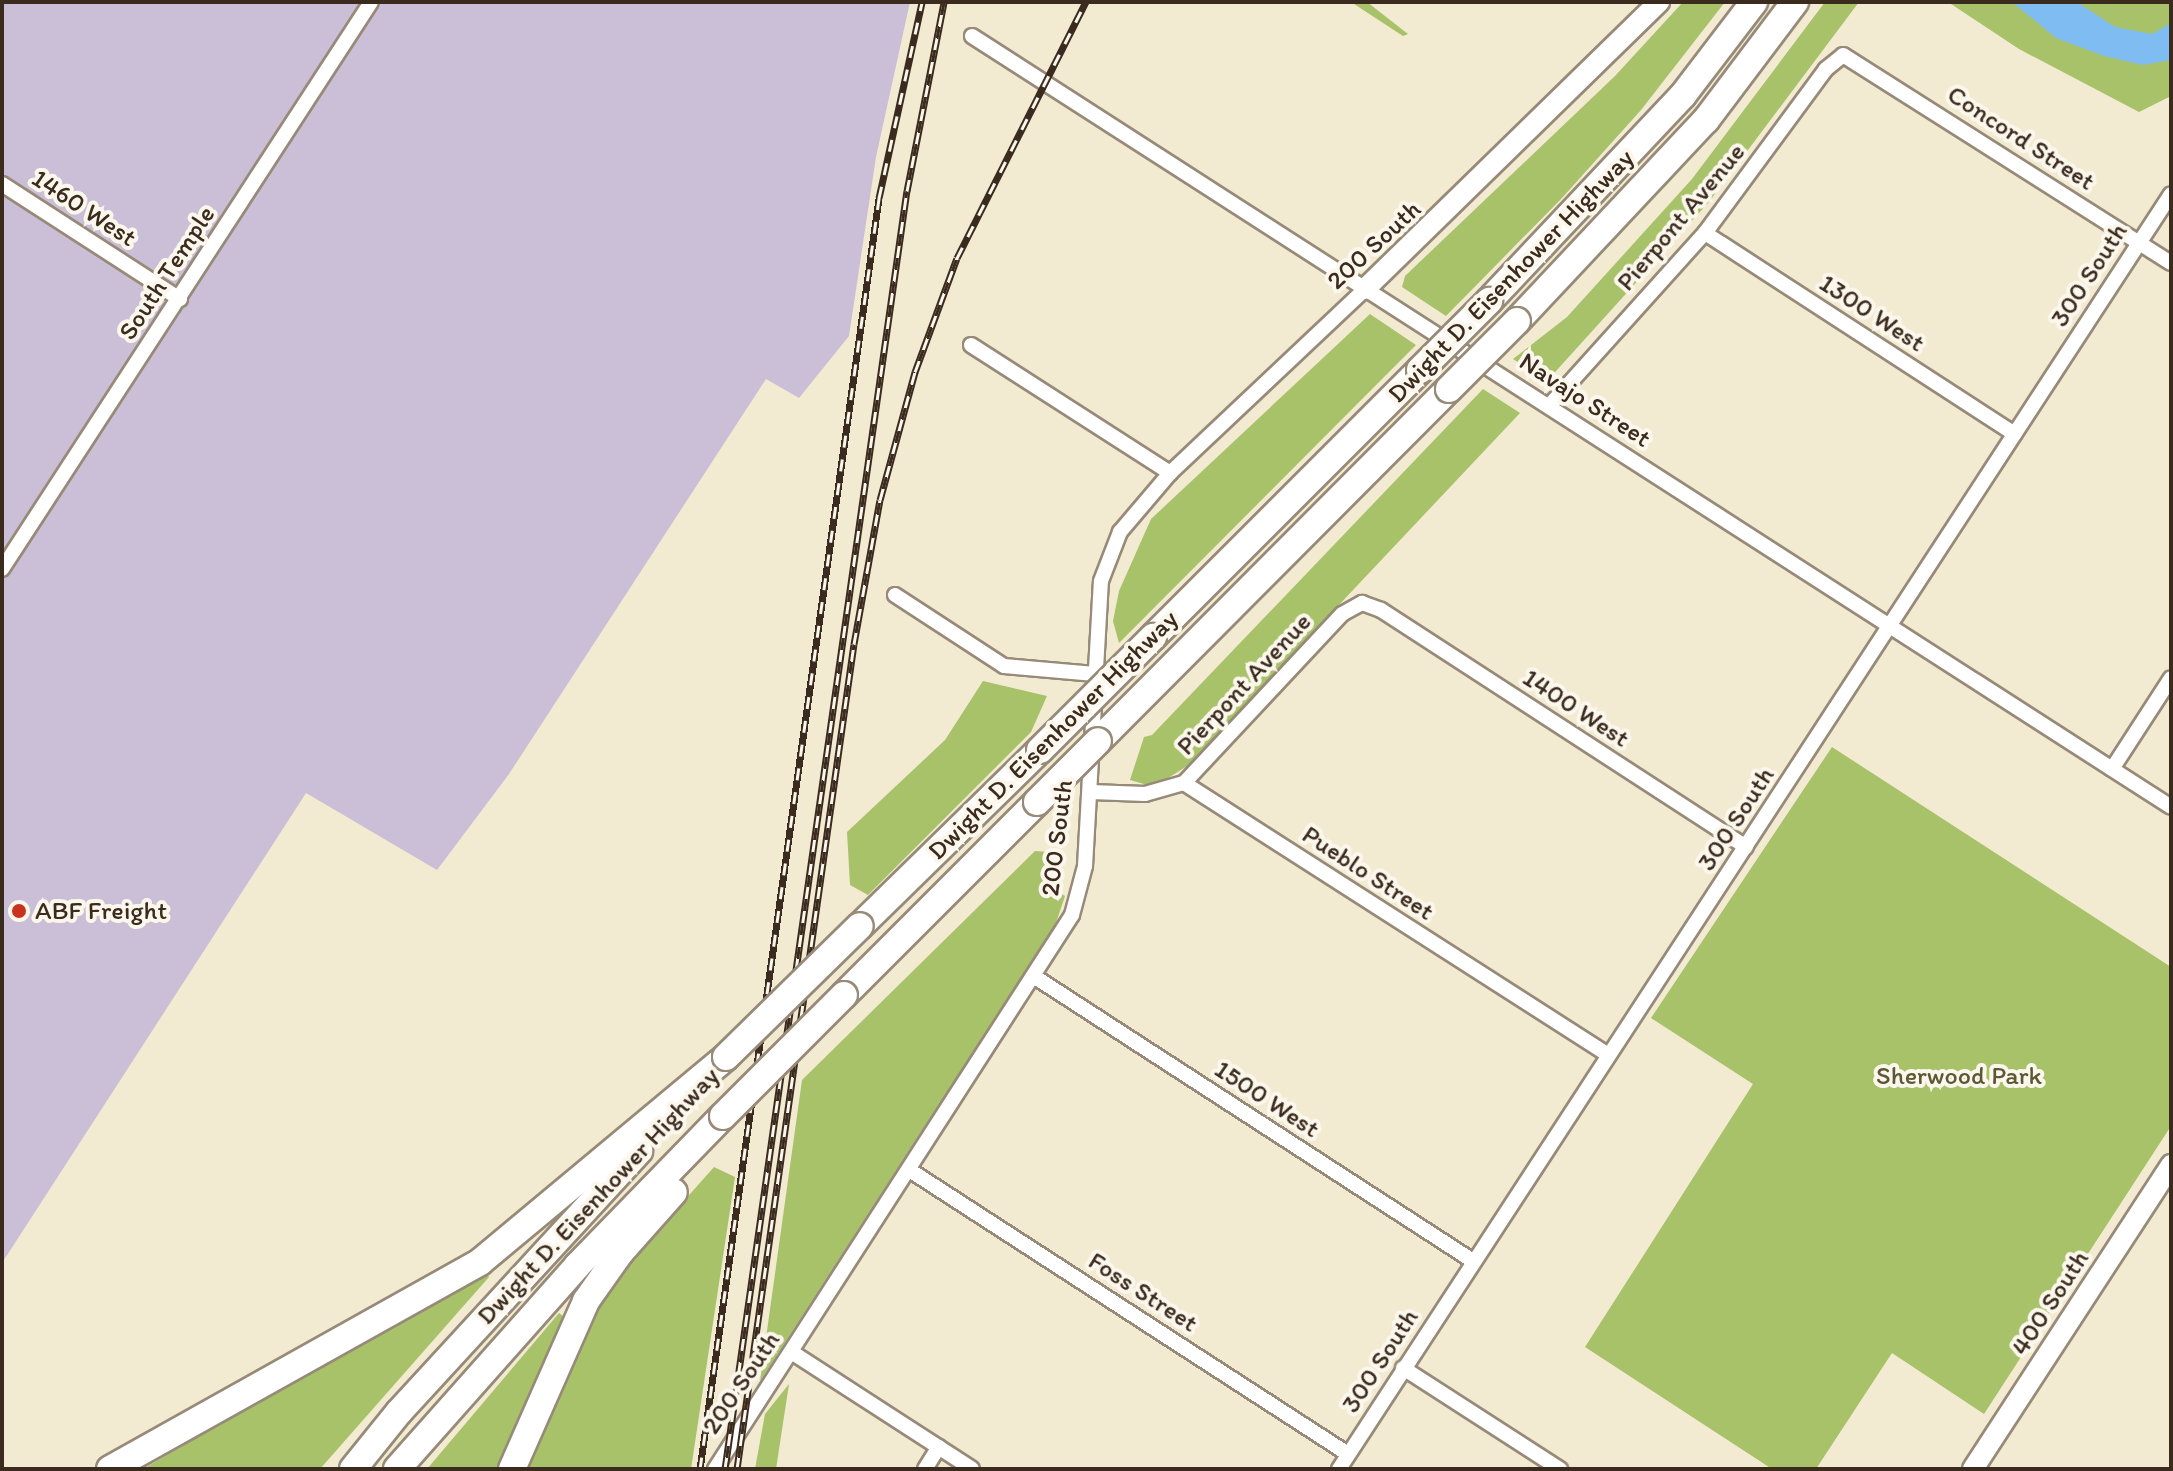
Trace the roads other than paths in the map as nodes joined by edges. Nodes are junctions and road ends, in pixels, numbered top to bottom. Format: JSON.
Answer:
{"nodes":[{"id":1,"x":371,"y":2,"type":"edge"},
{"id":2,"x":1659,"y":2,"type":"edge"},
{"id":3,"x":1754,"y":2,"type":"edge"},
{"id":4,"x":1795,"y":2,"type":"edge"},
{"id":5,"x":972,"y":36,"type":"dead end"},
{"id":6,"x":1843,"y":55,"type":"joint"},
{"id":7,"x":2,"y":184,"type":"edge"},
{"id":8,"x":2171,"y":194,"type":"edge"},
{"id":9,"x":1705,"y":233,"type":"junction"},
{"id":10,"x":2139,"y":242,"type":"junction"},
{"id":11,"x":2171,"y":263,"type":"edge"},
{"id":12,"x":1365,"y":289,"type":"junction"},
{"id":13,"x":180,"y":299,"type":"junction"},
{"id":14,"x":971,"y":345,"type":"dead end"},
{"id":15,"x":1549,"y":406,"type":"junction"},
{"id":16,"x":2014,"y":434,"type":"junction"},
{"id":17,"x":1170,"y":473,"type":"junction"},
{"id":18,"x":2,"y":569,"type":"edge"},
{"id":19,"x":895,"y":595,"type":"dead end"},
{"id":20,"x":1381,"y":610,"type":"joint"},
{"id":21,"x":1890,"y":626,"type":"junction"},
{"id":22,"x":1095,"y":674,"type":"junction"},
{"id":23,"x":2171,"y":678,"type":"edge"},
{"id":24,"x":2112,"y":769,"type":"junction"},
{"id":25,"x":1184,"y":783,"type":"junction"},
{"id":26,"x":1091,"y":792,"type":"junction"},
{"id":27,"x":2171,"y":807,"type":"edge"},
{"id":28,"x":1746,"y":847,"type":"junction"},
{"id":29,"x":1035,"y":977,"type":"junction"},
{"id":30,"x":1607,"y":1054,"type":"junction"},
{"id":31,"x":726,"y":1057,"type":"junction"},
{"id":32,"x":720,"y":1119,"type":"junction"},
{"id":33,"x":2171,"y":1165,"type":"edge"},
{"id":34,"x":911,"y":1171,"type":"junction"},
{"id":35,"x":1473,"y":1261,"type":"junction"},
{"id":36,"x":793,"y":1353,"type":"junction"},
{"id":37,"x":1403,"y":1368,"type":"junction"},
{"id":38,"x":939,"y":1447,"type":"junction"},
{"id":39,"x":1348,"y":1454,"type":"junction"},
{"id":40,"x":110,"y":1469,"type":"edge"},
{"id":41,"x":353,"y":1469,"type":"edge"},
{"id":42,"x":397,"y":1469,"type":"edge"},
{"id":43,"x":512,"y":1469,"type":"edge"},
{"id":44,"x":715,"y":1469,"type":"edge"},
{"id":45,"x":925,"y":1469,"type":"edge"},
{"id":46,"x":972,"y":1469,"type":"edge"},
{"id":47,"x":1339,"y":1469,"type":"edge"},
{"id":48,"x":1560,"y":1469,"type":"edge"},
{"id":49,"x":1973,"y":1469,"type":"edge"}],
"edges":[{"from":1,"to":13,"type":"street","name":"South Temple"},
{"from":2,"to":12,"type":"street","name":"200 South"},
{"from":3,"to":31,"type":"highway","name":"Dwight D. Eisenhower Highway","bridge":true},
{"from":4,"to":32,"type":"highway","name":"Dwight D. Eisenhower Highway","bridge":true},
{"from":5,"to":12,"type":"street","name":"Navajo Street"},
{"from":6,"to":9,"type":"street","name":"Pierpont Avenue"},
{"from":6,"to":10,"type":"street","name":"Concord Street"},
{"from":7,"to":13,"type":"street","name":"1460 West"},
{"from":8,"to":10,"type":"street","name":"300 South"},
{"from":9,"to":15,"type":"street","name":"Pierpont Avenue"},
{"from":9,"to":16,"type":"street","name":"1300 West"},
{"from":10,"to":11,"type":"street","name":"Concord Street"},
{"from":10,"to":16,"type":"street","name":"300 South"},
{"from":12,"to":15,"type":"street","name":"Navajo Street"},
{"from":12,"to":17,"type":"street","name":"200 South"},
{"from":13,"to":18,"type":"street","name":"South Temple"},
{"from":14,"to":17,"type":"street"},
{"from":15,"to":21,"type":"street","name":"Navajo Street"},
{"from":16,"to":21,"type":"street","name":"300 South"},
{"from":17,"to":22,"type":"street","name":"200 South"},
{"from":19,"to":22,"type":"street"},
{"from":20,"to":25,"type":"street","name":"Pierpont Avenue"},
{"from":20,"to":28,"type":"street","name":"1400 West"},
{"from":21,"to":24,"type":"street","name":"Navajo Street"},
{"from":21,"to":28,"type":"street","name":"300 South"},
{"from":22,"to":26,"type":"street","name":"200 South"},
{"from":23,"to":24,"type":"street"},
{"from":24,"to":27,"type":"street","name":"Navajo Street"},
{"from":25,"to":26,"type":"street"},
{"from":25,"to":30,"type":"street","name":"Pueblo Street"},
{"from":26,"to":29,"type":"street","name":"200 South"},
{"from":28,"to":30,"type":"street","name":"300 South"},
{"from":29,"to":34,"type":"street","name":"200 South"},
{"from":29,"to":35,"type":"street","name":"1500 West"},
{"from":30,"to":35,"type":"street","name":"300 South"},
{"from":31,"to":40,"type":"highway"},
{"from":31,"to":41,"type":"highway","name":"Dwight D. Eisenhower Highway"},
{"from":32,"to":42,"type":"highway","name":"Dwight D. Eisenhower Highway"},
{"from":32,"to":43,"type":"highway"},
{"from":33,"to":49,"type":"street","name":"400 South"},
{"from":34,"to":36,"type":"street","name":"200 South"},
{"from":34,"to":39,"type":"street","name":"Foss Street"},
{"from":35,"to":37,"type":"street","name":"300 South"},
{"from":36,"to":38,"type":"street"},
{"from":36,"to":44,"type":"street","name":"200 South"},
{"from":37,"to":39,"type":"street","name":"300 South"},
{"from":37,"to":48,"type":"street"},
{"from":38,"to":45,"type":"street"},
{"from":38,"to":46,"type":"street"},
{"from":39,"to":47,"type":"street","name":"300 South"}]}
